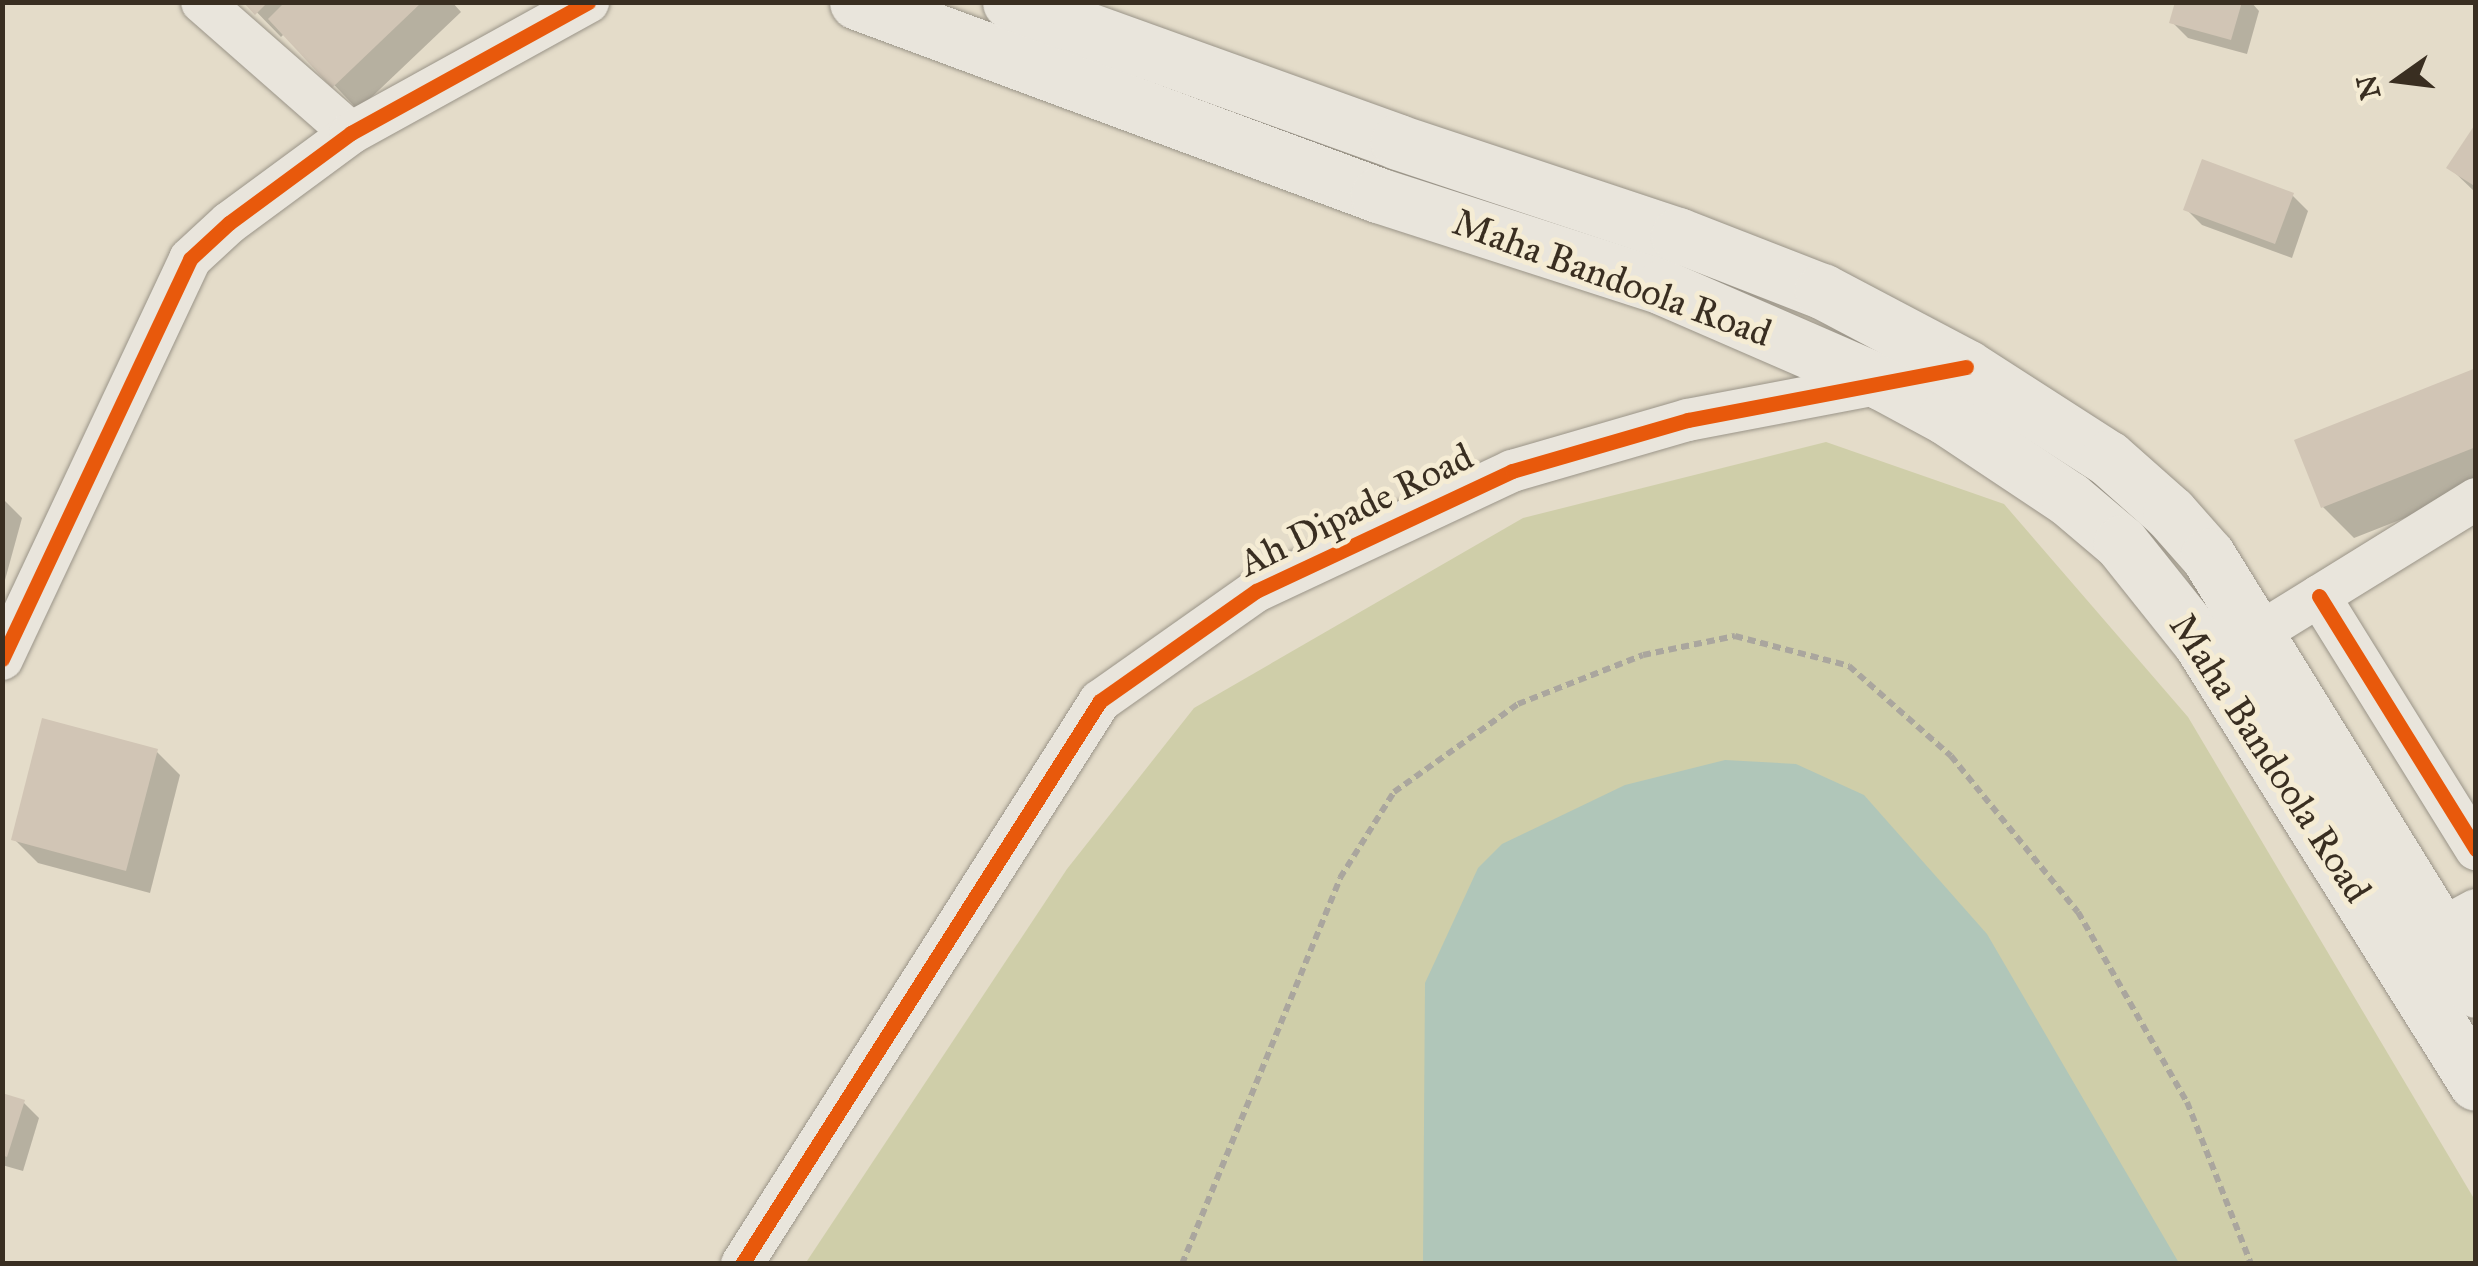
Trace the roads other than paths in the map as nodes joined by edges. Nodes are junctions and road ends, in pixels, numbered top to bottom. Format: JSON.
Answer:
{"nodes":[{"id":1,"x":202,"y":2,"type":"edge"},
{"id":2,"x":588,"y":2,"type":"edge"},
{"id":3,"x":857,"y":2,"type":"edge"},
{"id":4,"x":1010,"y":2,"type":"edge"},
{"id":5,"x":352,"y":132,"type":"junction"},
{"id":6,"x":1966,"y":367,"type":"junction"},
{"id":7,"x":1882,"y":383,"type":"junction"},
{"id":8,"x":2476,"y":499,"type":"edge"},
{"id":9,"x":2319,"y":596,"type":"junction"},
{"id":10,"x":2256,"y":635,"type":"junction"},
{"id":11,"x":2,"y":659,"type":"edge"},
{"id":12,"x":2476,"y":849,"type":"edge"},
{"id":13,"x":2457,"y":920,"type":"edge"},
{"id":14,"x":2476,"y":990,"type":"edge"},
{"id":15,"x":2476,"y":1083,"type":"edge"},
{"id":16,"x":742,"y":1264,"type":"edge"}],
"edges":[{"from":1,"to":5,"type":"street"},
{"from":2,"to":5,"type":"street"},
{"from":3,"to":7,"type":"main road","name":"Maha Bandoola Road"},
{"from":4,"to":6,"type":"main road","name":"Maha Bandoola Road"},
{"from":5,"to":11,"type":"street"},
{"from":6,"to":7,"type":"street","name":"Ah Dipade Road"},
{"from":6,"to":10,"type":"main road","name":"Maha Bandoola Road"},
{"from":7,"to":15,"type":"main road","name":"Maha Bandoola Road"},
{"from":7,"to":16,"type":"street","name":"Ah Dipade Road"},
{"from":8,"to":9,"type":"street"},
{"from":9,"to":10,"type":"street"},
{"from":9,"to":12,"type":"street"},
{"from":10,"to":13,"type":"main road","name":"Maha Bandoola Road"},
{"from":13,"to":14,"type":"main road","name":"Maha Bandoola Road"}]}
